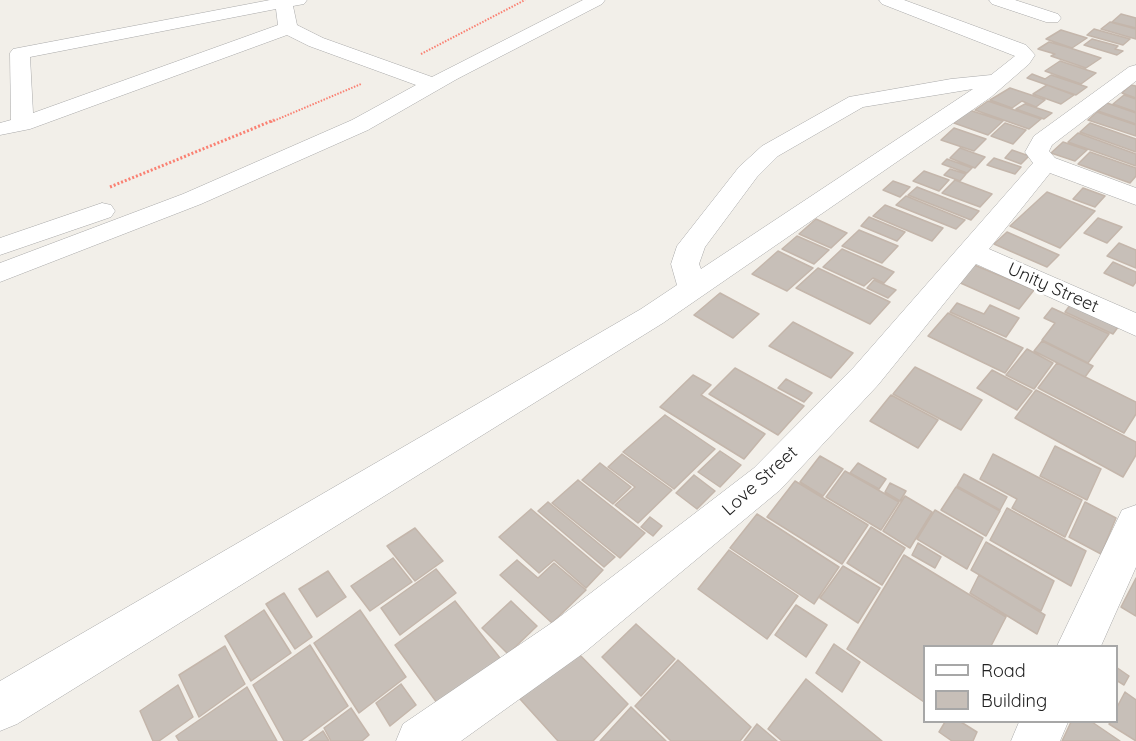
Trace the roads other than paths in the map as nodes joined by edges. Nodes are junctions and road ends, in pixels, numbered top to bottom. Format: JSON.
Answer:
{"nodes":[{"id":1,"x":561,"y":0,"type":"edge"},
{"id":2,"x":596,"y":0,"type":"edge"},
{"id":3,"x":888,"y":0,"type":"edge"},
{"id":4,"x":998,"y":0,"type":"edge"},
{"id":5,"x":291,"y":2,"type":"edge"},
{"id":6,"x":1052,"y":18,"type":"dead end"},
{"id":7,"x":288,"y":28,"type":"junction"},
{"id":8,"x":414,"y":66,"type":"junction"},
{"id":9,"x":1136,"y":71,"type":"edge"},
{"id":10,"x":995,"y":81,"type":"junction"},
{"id":11,"x":435,"y":85,"type":"junction"},
{"id":12,"x":22,"y":124,"type":"junction"},
{"id":13,"x":0,"y":129,"type":"edge"},
{"id":14,"x":1046,"y":163,"type":"junction"},
{"id":15,"x":1136,"y":197,"type":"edge"},
{"id":16,"x":0,"y":248,"type":"edge"},
{"id":17,"x":970,"y":251,"type":"junction"},
{"id":18,"x":0,"y":273,"type":"edge"},
{"id":19,"x":693,"y":288,"type":"junction"},
{"id":20,"x":1136,"y":325,"type":"edge"},
{"id":21,"x":1136,"y":522,"type":"edge"},
{"id":22,"x":1078,"y":645,"type":"edge"},
{"id":23,"x":0,"y":707,"type":"edge"},
{"id":24,"x":1044,"y":723,"type":"edge"},
{"id":25,"x":420,"y":741,"type":"edge"},
{"id":26,"x":1035,"y":741,"type":"edge"}],
"edges":[{"from":1,"to":8,"type":"street"},
{"from":2,"to":11,"type":"street"},
{"from":3,"to":10,"type":"street"},
{"from":4,"to":6,"type":"street"},
{"from":5,"to":7,"type":"street"},
{"from":5,"to":12,"type":"street"},
{"from":7,"to":8,"type":"street"},
{"from":7,"to":12,"type":"street"},
{"from":8,"to":11,"type":"street"},
{"from":8,"to":16,"type":"street"},
{"from":9,"to":14,"type":"street"},
{"from":10,"to":19,"type":"street"},
{"from":10,"to":19,"type":"street"},
{"from":11,"to":18,"type":"street"},
{"from":12,"to":13,"type":"street"},
{"from":14,"to":15,"type":"street"},
{"from":14,"to":17,"type":"street","name":"Love Street"},
{"from":17,"to":20,"type":"street","name":"Unity Street"},
{"from":17,"to":25,"type":"street","name":"Love Street"},
{"from":19,"to":23,"type":"street"},
{"from":21,"to":22,"type":"street"},
{"from":24,"to":26,"type":"street"}]}
